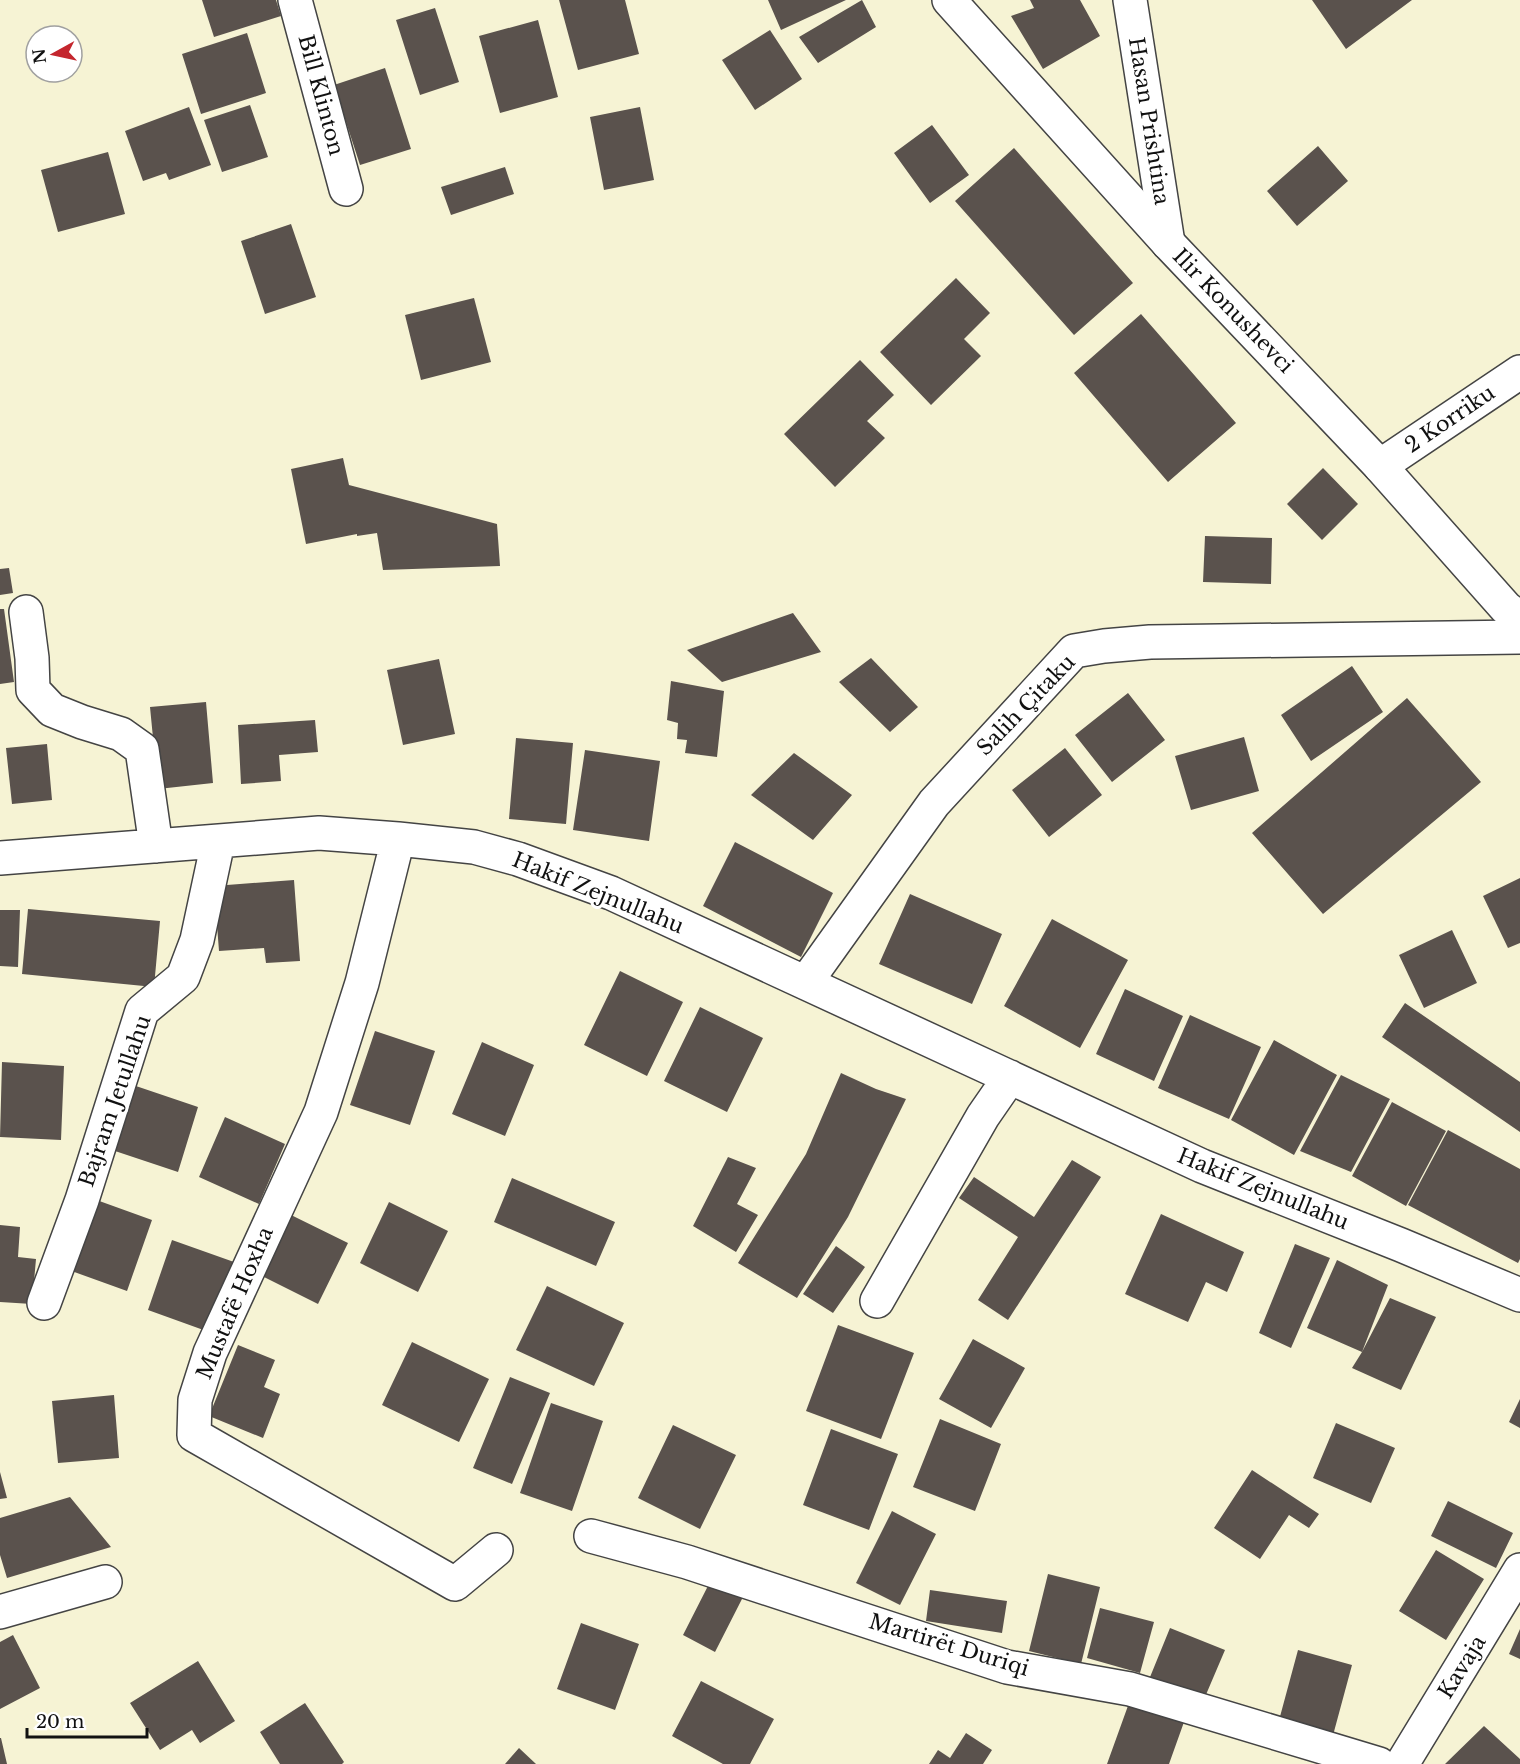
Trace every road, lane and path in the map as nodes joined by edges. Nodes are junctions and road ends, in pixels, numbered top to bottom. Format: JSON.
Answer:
{"nodes":[{"id":1,"x":295,"y":0,"type":"edge"},
{"id":2,"x":949,"y":0,"type":"edge"},
{"id":3,"x":1130,"y":0,"type":"edge"},
{"id":4,"x":346,"y":189,"type":"dead end"},
{"id":5,"x":1167,"y":243,"type":"junction"},
{"id":6,"x":1520,"y":372,"type":"edge"},
{"id":7,"x":1380,"y":466,"type":"junction"},
{"id":8,"x":26,"y":612,"type":"dead end"},
{"id":9,"x":1514,"y":631,"type":"edge"},
{"id":10,"x":398,"y":839,"type":"junction"},
{"id":11,"x":218,"y":842,"type":"junction"},
{"id":12,"x":156,"y":846,"type":"junction"},
{"id":13,"x":0,"y":858,"type":"edge"},
{"id":14,"x":806,"y":982,"type":"junction"},
{"id":15,"x":1010,"y":1077,"type":"junction"},
{"id":16,"x":1520,"y":1295,"type":"edge"},
{"id":17,"x":878,"y":1301,"type":"dead end"},
{"id":18,"x":44,"y":1303,"type":"dead end"},
{"id":19,"x":591,"y":1536,"type":"dead end"},
{"id":20,"x":496,"y":1550,"type":"dead end"},
{"id":21,"x":1520,"y":1570,"type":"edge"},
{"id":22,"x":105,"y":1582,"type":"dead end"},
{"id":23,"x":0,"y":1612,"type":"edge"},
{"id":24,"x":1379,"y":1764,"type":"edge"},
{"id":25,"x":1402,"y":1764,"type":"edge"}],
"edges":[{"from":1,"to":4,"type":"street","name":"Bill Klinton"},
{"from":2,"to":5,"type":"street","name":"Ilir Konushevci"},
{"from":3,"to":5,"type":"street","name":"Hasan Prishtina"},
{"from":5,"to":7,"type":"street","name":"Ilir Konushevci"},
{"from":6,"to":7,"type":"street","name":"2 Korriku"},
{"from":7,"to":9,"type":"street","name":"Ilir Konushevci"},
{"from":8,"to":12,"type":"street"},
{"from":9,"to":14,"type":"street","name":"Salih Çitaku"},
{"from":10,"to":11,"type":"street","name":"Hakif Zejnullahu"},
{"from":10,"to":14,"type":"street","name":"Hakif Zejnullahu"},
{"from":10,"to":20,"type":"street","name":"Mustafë Hoxha"},
{"from":11,"to":12,"type":"street","name":"Hakif Zejnullahu"},
{"from":11,"to":18,"type":"street","name":"Bajram Jetullahu"},
{"from":12,"to":13,"type":"street","name":"Hakif Zejnullahu"},
{"from":14,"to":15,"type":"street","name":"Hakif Zejnullahu"},
{"from":15,"to":16,"type":"street","name":"Hakif Zejnullahu"},
{"from":15,"to":17,"type":"street"},
{"from":19,"to":24,"type":"street","name":"Martirët Duriqi"},
{"from":21,"to":25,"type":"street","name":"Kavaja"},
{"from":22,"to":23,"type":"street"}]}
